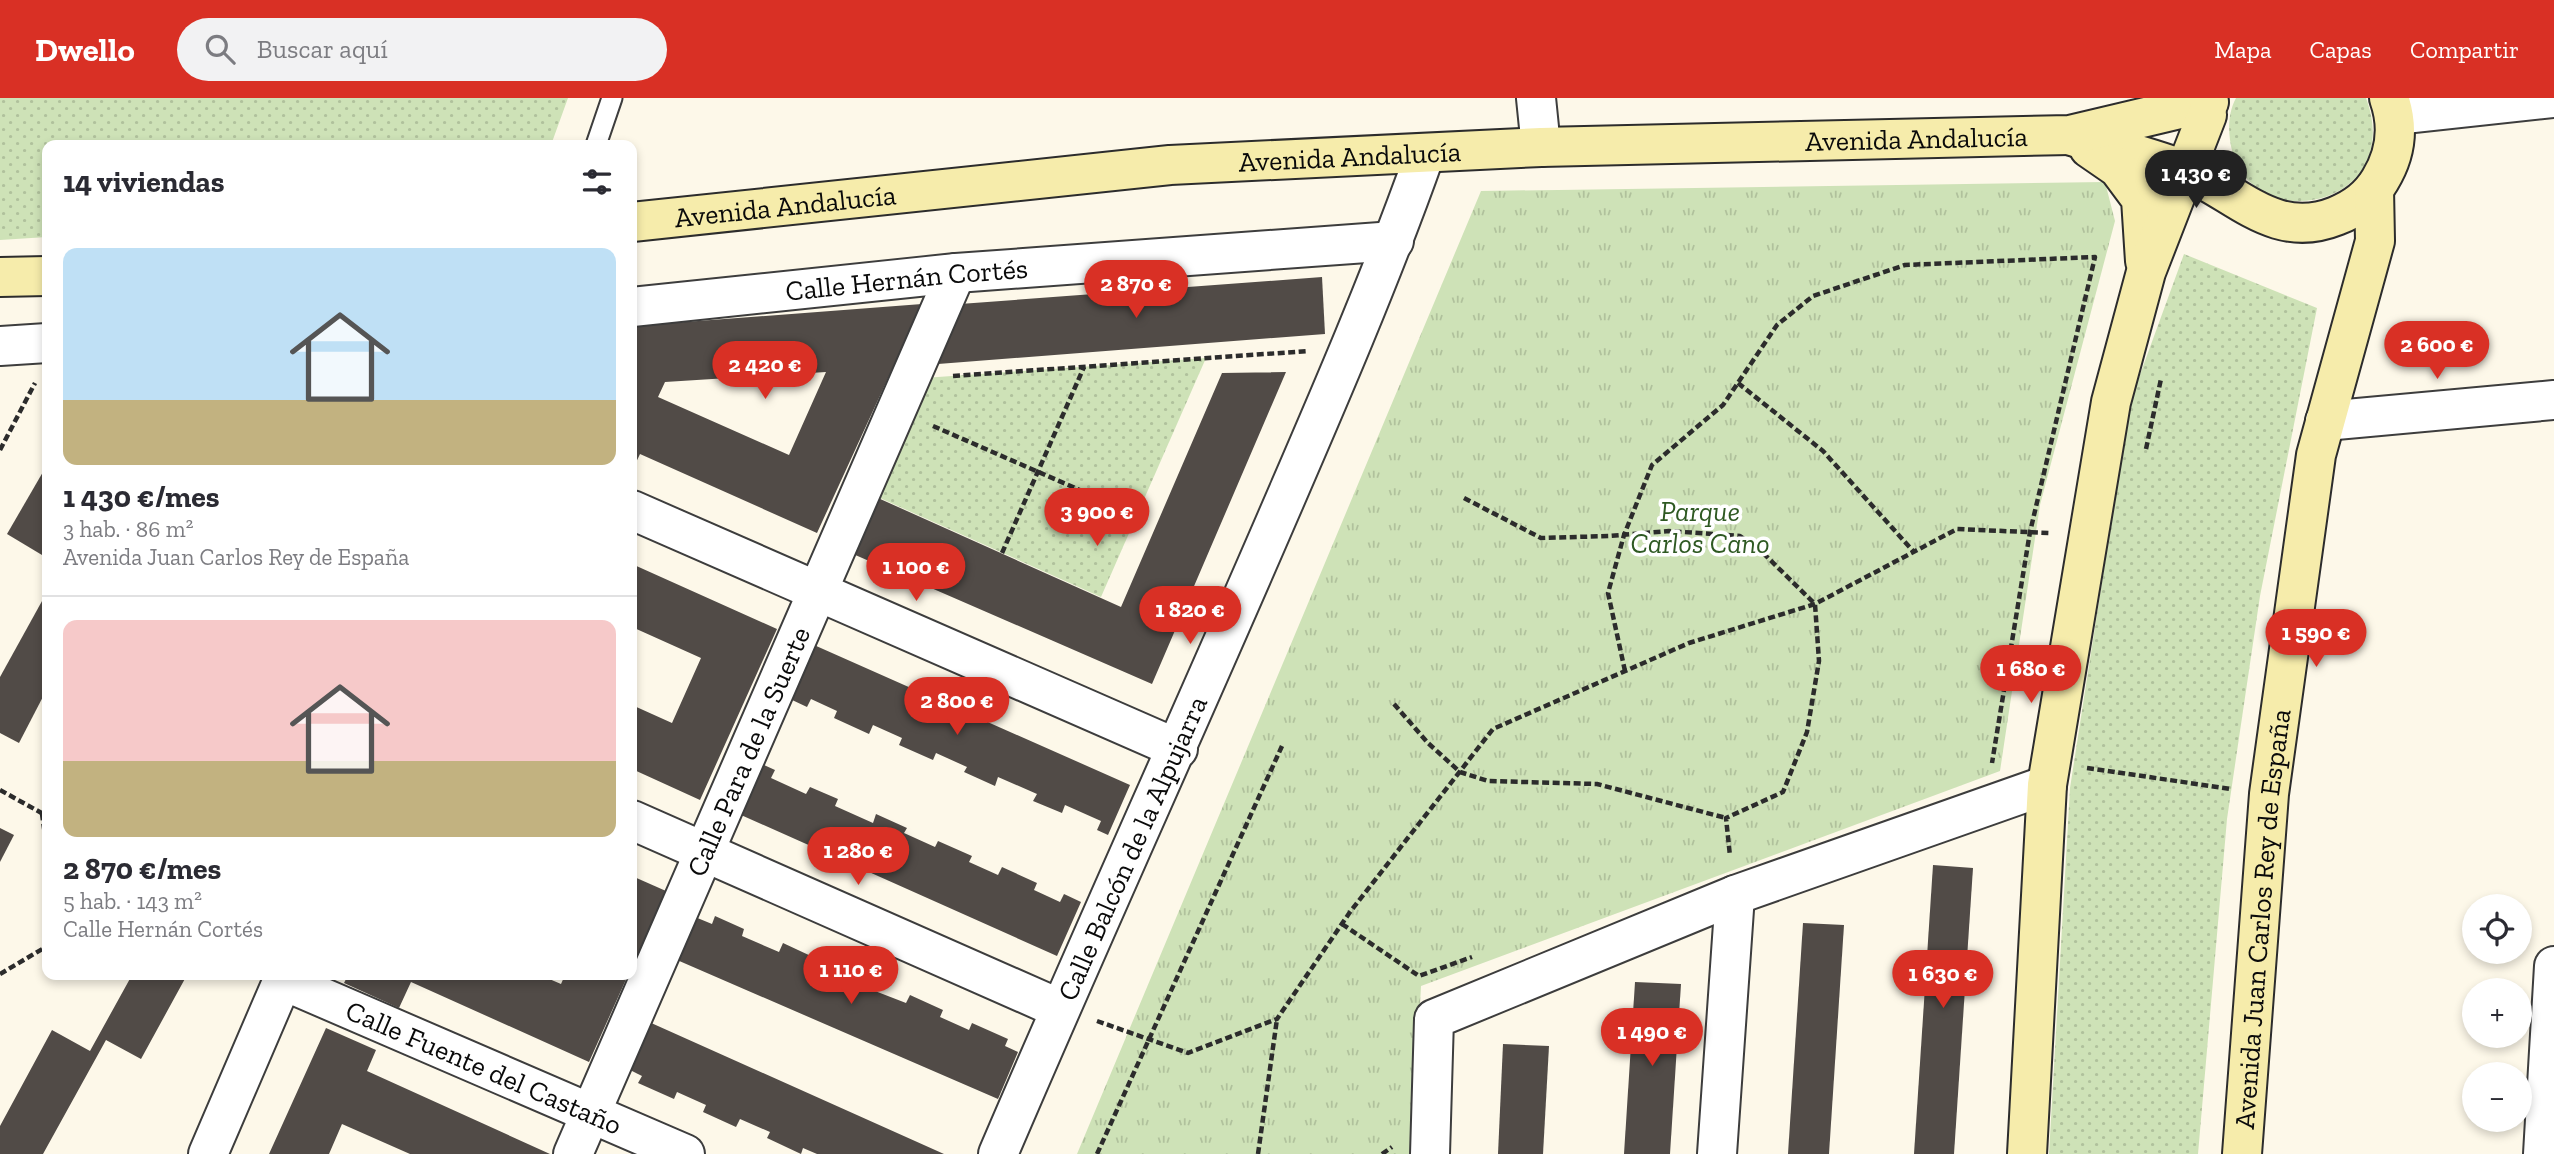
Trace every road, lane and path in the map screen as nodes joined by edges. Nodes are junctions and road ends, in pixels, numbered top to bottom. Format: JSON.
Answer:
{"nodes":[{"id":1,"x":612,"y":98,"type":"edge"},
{"id":2,"x":1536,"y":98,"type":"edge"},
{"id":3,"x":2552,"y":98,"type":"edge"},
{"id":4,"x":2209,"y":105,"type":"edge"},
{"id":5,"x":2392,"y":107,"type":"edge"},
{"id":6,"x":2070,"y":135,"type":"junction"},
{"id":7,"x":598,"y":140,"type":"edge"},
{"id":8,"x":1541,"y":147,"type":"junction"},
{"id":9,"x":1425,"y":154,"type":"junction"},
{"id":10,"x":2185,"y":171,"type":"junction"},
{"id":11,"x":2374,"y":189,"type":"junction"},
{"id":12,"x":2235,"y":197,"type":"junction"},
{"id":13,"x":637,"y":221,"type":"edge"},
{"id":14,"x":1394,"y":242,"type":"junction"},
{"id":15,"x":2146,"y":272,"type":"junction"},
{"id":16,"x":956,"y":273,"type":"junction"},
{"id":17,"x":42,"y":276,"type":"edge"},
{"id":18,"x":0,"y":278,"type":"edge"},
{"id":19,"x":637,"y":306,"type":"edge"},
{"id":20,"x":42,"y":343,"type":"edge"},
{"id":21,"x":0,"y":346,"type":"edge"},
{"id":22,"x":1350,"y":348,"type":"junction"},
{"id":23,"x":1084,"y":367,"type":"junction"},
{"id":24,"x":36,"y":382,"type":"dead end"},
{"id":25,"x":1738,"y":383,"type":"junction"},
{"id":26,"x":903,"y":395,"type":"junction"},
{"id":27,"x":2554,"y":400,"type":"edge"},
{"id":28,"x":2325,"y":421,"type":"junction"},
{"id":29,"x":0,"y":450,"type":"edge"},
{"id":30,"x":1039,"y":472,"type":"junction"},
{"id":31,"x":1464,"y":498,"type":"dead end"},
{"id":32,"x":637,"y":512,"type":"edge"},
{"id":33,"x":1137,"y":515,"type":"dead end"},
{"id":34,"x":2030,"y":532,"type":"junction"},
{"id":35,"x":2088,"y":534,"type":"junction"},
{"id":36,"x":1624,"y":535,"type":"junction"},
{"id":37,"x":1914,"y":552,"type":"junction"},
{"id":38,"x":1002,"y":553,"type":"dead end"},
{"id":39,"x":817,"y":592,"type":"junction"},
{"id":40,"x":1815,"y":604,"type":"junction"},
{"id":41,"x":1625,"y":671,"type":"junction"},
{"id":42,"x":1394,"y":704,"type":"dead end"},
{"id":43,"x":1282,"y":746,"type":"dead end"},
{"id":44,"x":1178,"y":749,"type":"junction"},
{"id":45,"x":1981,"y":768,"type":"dead end"},
{"id":46,"x":1460,"y":772,"type":"junction"},
{"id":47,"x":2049,"y":774,"type":"junction"},
{"id":48,"x":2231,"y":789,"type":"dead end"},
{"id":49,"x":0,"y":790,"type":"edge"},
{"id":50,"x":42,"y":813,"type":"edge"},
{"id":51,"x":1726,"y":818,"type":"junction"},
{"id":52,"x":637,"y":822,"type":"edge"},
{"id":53,"x":704,"y":851,"type":"junction"},
{"id":54,"x":1735,"y":895,"type":"junction"},
{"id":55,"x":1342,"y":924,"type":"junction"},
{"id":56,"x":42,"y":949,"type":"edge"},
{"id":57,"x":1484,"y":953,"type":"dead end"},
{"id":58,"x":2554,"y":966,"type":"edge"},
{"id":59,"x":0,"y":974,"type":"edge"},
{"id":60,"x":283,"y":980,"type":"edge"},
{"id":61,"x":289,"y":980,"type":"edge"},
{"id":62,"x":1060,"y":1009,"type":"junction"},
{"id":63,"x":1278,"y":1019,"type":"junction"},
{"id":64,"x":1147,"y":1039,"type":"junction"},
{"id":65,"x":591,"y":1113,"type":"junction"},
{"id":66,"x":208,"y":1154,"type":"edge"},
{"id":67,"x":573,"y":1154,"type":"edge"},
{"id":68,"x":685,"y":1154,"type":"edge"},
{"id":69,"x":998,"y":1154,"type":"edge"},
{"id":70,"x":1097,"y":1154,"type":"edge"},
{"id":71,"x":1258,"y":1154,"type":"edge"},
{"id":72,"x":1430,"y":1154,"type":"edge"},
{"id":73,"x":1717,"y":1154,"type":"edge"},
{"id":74,"x":2027,"y":1154,"type":"edge"},
{"id":75,"x":2242,"y":1154,"type":"edge"},
{"id":76,"x":2543,"y":1154,"type":"edge"}],
"edges":[{"from":1,"to":7,"type":"lane"},
{"from":2,"to":8,"type":"street"},
{"from":3,"to":5,"type":"street"},
{"from":4,"to":6,"type":"street"},
{"from":4,"to":10,"type":"street"},
{"from":4,"to":12,"type":"street"},
{"from":5,"to":11,"type":"street"},
{"from":6,"to":8,"type":"street","name":"Avenida Andalucía"},
{"from":6,"to":10,"type":"street"},
{"from":6,"to":15,"type":"street"},
{"from":8,"to":9,"type":"street","name":"Avenida Andalucía"},
{"from":9,"to":13,"type":"street","name":"Avenida Andalucía"},
{"from":9,"to":14,"type":"street","name":"Calle Balcón de la Alpujarra"},
{"from":10,"to":12,"type":"street"},
{"from":10,"to":15,"type":"street"},
{"from":11,"to":12,"type":"street"},
{"from":11,"to":28,"type":"street","name":"Avenida Juan Carlos Rey de España"},
{"from":14,"to":16,"type":"street","name":"Calle Hernán Cortés"},
{"from":14,"to":22,"type":"street","name":"Calle Balcón de la Alpujarra"},
{"from":15,"to":35,"type":"street"},
{"from":16,"to":19,"type":"street","name":"Calle Hernán Cortés"},
{"from":16,"to":26,"type":"street","name":"Calle Para de la Suerte"},
{"from":17,"to":18,"type":"street"},
{"from":20,"to":21,"type":"street"},
{"from":22,"to":23,"type":"path"},
{"from":22,"to":44,"type":"street","name":"Calle Balcón de la Alpujarra"},
{"from":23,"to":26,"type":"path"},
{"from":23,"to":30,"type":"path"},
{"from":24,"to":29,"type":"path"},
{"from":25,"to":34,"type":"path"},
{"from":25,"to":36,"type":"path"},
{"from":25,"to":37,"type":"path"},
{"from":26,"to":30,"type":"path"},
{"from":26,"to":39,"type":"street","name":"Calle Para de la Suerte"},
{"from":27,"to":28,"type":"street"},
{"from":28,"to":75,"type":"street","name":"Avenida Juan Carlos Rey de España"},
{"from":30,"to":33,"type":"path"},
{"from":30,"to":38,"type":"path"},
{"from":31,"to":36,"type":"path"},
{"from":32,"to":39,"type":"street"},
{"from":34,"to":35,"type":"path"},
{"from":34,"to":37,"type":"path"},
{"from":34,"to":45,"type":"path"},
{"from":35,"to":47,"type":"street"},
{"from":36,"to":40,"type":"path"},
{"from":36,"to":41,"type":"path"},
{"from":37,"to":40,"type":"path"},
{"from":39,"to":44,"type":"street"},
{"from":39,"to":53,"type":"street","name":"Calle Para de la Suerte"},
{"from":40,"to":41,"type":"path"},
{"from":40,"to":51,"type":"path"},
{"from":41,"to":46,"type":"path"},
{"from":42,"to":46,"type":"path"},
{"from":43,"to":64,"type":"path"},
{"from":44,"to":62,"type":"street","name":"Calle Balcón de la Alpujarra"},
{"from":46,"to":51,"type":"path"},
{"from":46,"to":55,"type":"path"},
{"from":47,"to":48,"type":"path"},
{"from":47,"to":54,"type":"street"},
{"from":47,"to":74,"type":"street"},
{"from":49,"to":50,"type":"path"},
{"from":51,"to":54,"type":"path"},
{"from":52,"to":53,"type":"street"},
{"from":53,"to":62,"type":"street"},
{"from":53,"to":65,"type":"street","name":"Calle Para de la Suerte"},
{"from":54,"to":72,"type":"street"},
{"from":54,"to":73,"type":"street"},
{"from":55,"to":57,"type":"path"},
{"from":55,"to":63,"type":"path"},
{"from":56,"to":59,"type":"path"},
{"from":58,"to":76,"type":"street"},
{"from":60,"to":66,"type":"street"},
{"from":61,"to":65,"type":"street","name":"Calle Fuente del Castaño"},
{"from":62,"to":64,"type":"path"},
{"from":62,"to":69,"type":"street","name":"Calle Balcón de la Alpujarra"},
{"from":63,"to":64,"type":"path"},
{"from":63,"to":71,"type":"path"},
{"from":64,"to":70,"type":"path"},
{"from":65,"to":67,"type":"street","name":"Calle Para de la Suerte"},
{"from":65,"to":68,"type":"street","name":"Calle Fuente del Castaño"}]}
